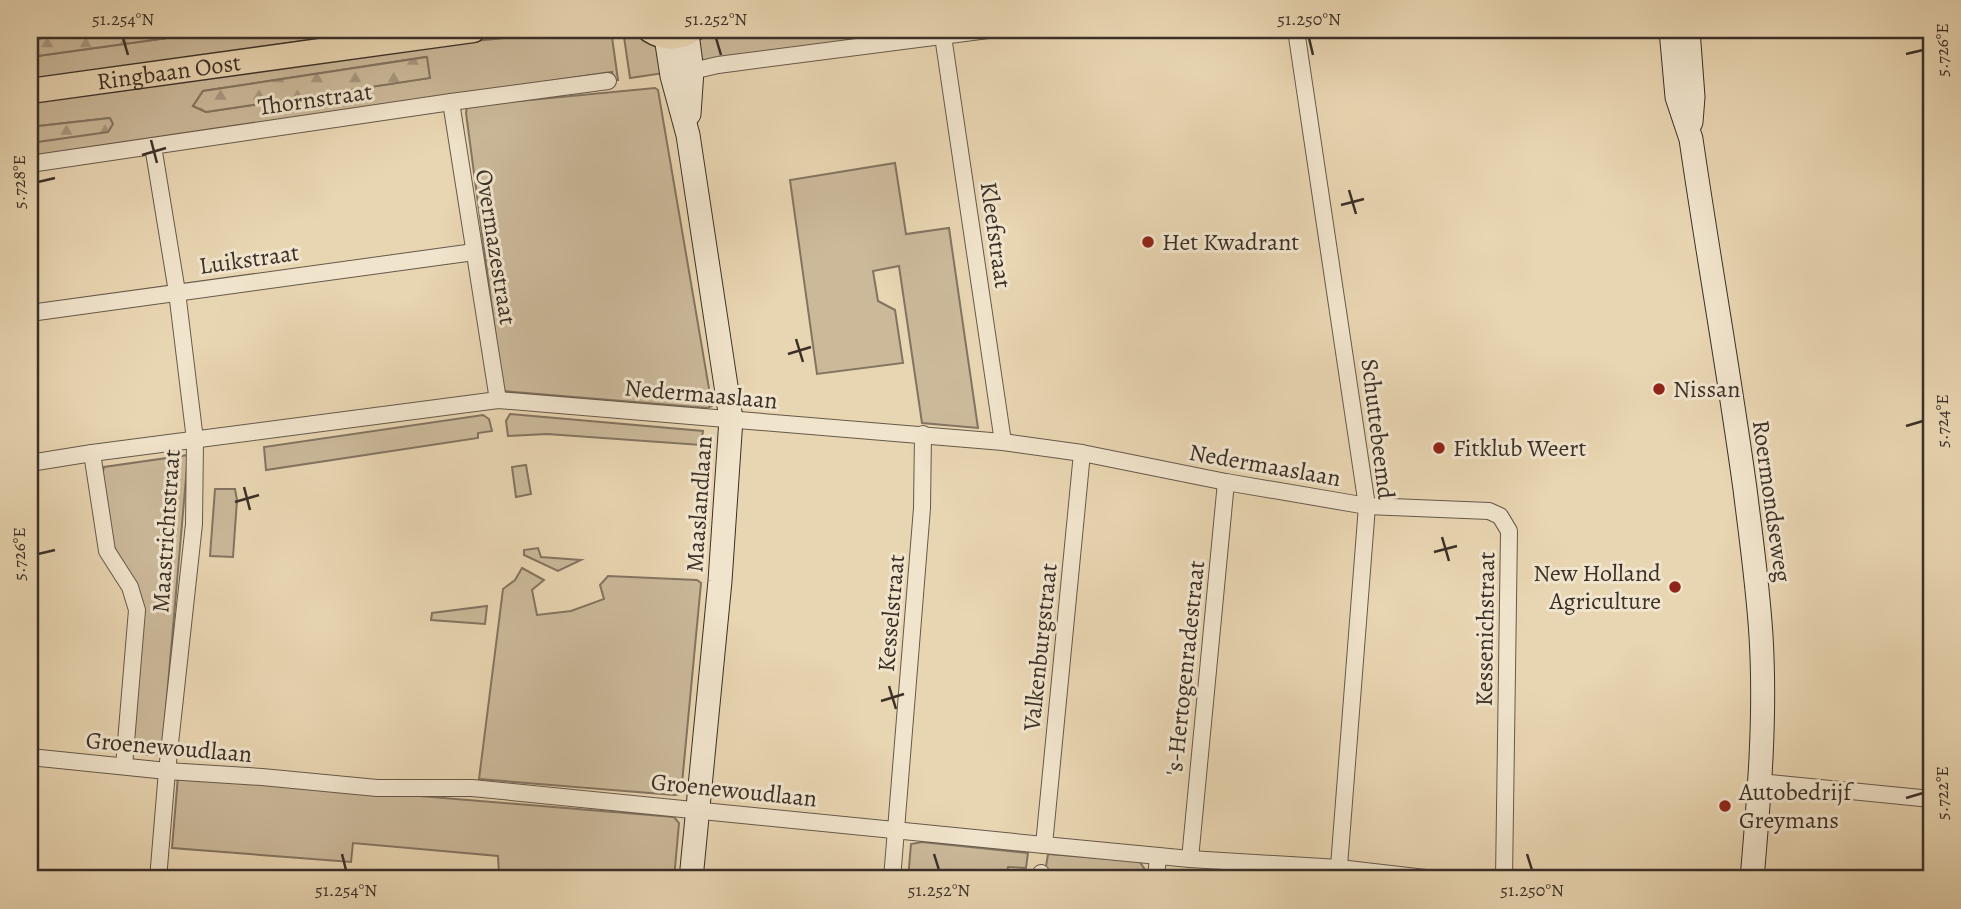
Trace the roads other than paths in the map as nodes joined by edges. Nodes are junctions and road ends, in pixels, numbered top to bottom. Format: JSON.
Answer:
{"nodes":[{"id":1,"x":473,"y":30,"type":"edge"},
{"id":2,"x":988,"y":30,"type":"edge"},
{"id":3,"x":1296,"y":30,"type":"edge"},
{"id":4,"x":1671,"y":30,"type":"edge"},
{"id":5,"x":1688,"y":30,"type":"edge"},
{"id":6,"x":674,"y":33,"type":"edge"},
{"id":7,"x":943,"y":36,"type":"junction"},
{"id":8,"x":692,"y":71,"type":"junction"},
{"id":9,"x":608,"y":81,"type":"dead end"},
{"id":10,"x":30,"y":91,"type":"edge"},
{"id":11,"x":451,"y":102,"type":"junction"},
{"id":12,"x":1690,"y":132,"type":"junction"},
{"id":13,"x":688,"y":135,"type":"junction"},
{"id":14,"x":153,"y":146,"type":"junction"},
{"id":15,"x":30,"y":164,"type":"edge"},
{"id":16,"x":474,"y":252,"type":"junction"},
{"id":17,"x":177,"y":292,"type":"junction"},
{"id":18,"x":30,"y":313,"type":"edge"},
{"id":19,"x":498,"y":400,"type":"junction"},
{"id":20,"x":731,"y":419,"type":"junction"},
{"id":21,"x":923,"y":435,"type":"junction"},
{"id":22,"x":195,"y":440,"type":"junction"},
{"id":23,"x":1003,"y":442,"type":"junction"},
{"id":24,"x":92,"y":453,"type":"junction"},
{"id":25,"x":1082,"y":453,"type":"junction"},
{"id":26,"x":30,"y":463,"type":"edge"},
{"id":27,"x":1226,"y":482,"type":"junction"},
{"id":28,"x":1367,"y":506,"type":"junction"},
{"id":29,"x":30,"y":757,"type":"edge"},
{"id":30,"x":124,"y":766,"type":"junction"},
{"id":31,"x":167,"y":771,"type":"junction"},
{"id":32,"x":1760,"y":782,"type":"junction"},
{"id":33,"x":1931,"y":799,"type":"edge"},
{"id":34,"x":698,"y":810,"type":"junction"},
{"id":35,"x":896,"y":829,"type":"junction"},
{"id":36,"x":1044,"y":845,"type":"junction"},
{"id":37,"x":1158,"y":856,"type":"junction"},
{"id":38,"x":1190,"y":859,"type":"junction"},
{"id":39,"x":1338,"y":874,"type":"edge"},
{"id":40,"x":158,"y":879,"type":"edge"},
{"id":41,"x":691,"y":879,"type":"edge"},
{"id":42,"x":892,"y":879,"type":"edge"},
{"id":43,"x":1156,"y":879,"type":"edge"},
{"id":44,"x":1434,"y":879,"type":"edge"},
{"id":45,"x":1504,"y":879,"type":"edge"},
{"id":46,"x":1752,"y":879,"type":"edge"}],
"edges":[{"from":1,"to":10,"type":"main road","name":"Ringbaan Oost"},
{"from":2,"to":7,"type":"street"},
{"from":3,"to":28,"type":"street","name":"Schuttebeemd"},
{"from":4,"to":12,"type":"street","name":"Roermondseweg"},
{"from":5,"to":12,"type":"street","name":"Roermondseweg"},
{"from":6,"to":8,"type":"street","name":"Maaslandlaan"},
{"from":6,"to":13,"type":"street","name":"Maaslandlaan"},
{"from":7,"to":8,"type":"street"},
{"from":7,"to":23,"type":"street","name":"Kleefstraat"},
{"from":8,"to":13,"type":"street","name":"Maaslandlaan"},
{"from":9,"to":11,"type":"street","name":"Thornstraat"},
{"from":11,"to":14,"type":"street","name":"Thornstraat"},
{"from":11,"to":16,"type":"street","name":"Overmazestraat"},
{"from":12,"to":32,"type":"street","name":"Roermondseweg"},
{"from":13,"to":20,"type":"street","name":"Maaslandlaan"},
{"from":14,"to":15,"type":"street","name":"Thornstraat"},
{"from":14,"to":17,"type":"street","name":"Maastrichtstraat"},
{"from":16,"to":17,"type":"street","name":"Luikstraat"},
{"from":16,"to":19,"type":"street","name":"Overmazestraat"},
{"from":17,"to":18,"type":"street","name":"Luikstraat"},
{"from":17,"to":22,"type":"street","name":"Maastrichtstraat"},
{"from":19,"to":20,"type":"street","name":"Nedermaaslaan"},
{"from":19,"to":22,"type":"street","name":"Nedermaaslaan"},
{"from":20,"to":21,"type":"street","name":"Nedermaaslaan"},
{"from":20,"to":34,"type":"street","name":"Maaslandlaan"},
{"from":21,"to":23,"type":"street","name":"Nedermaaslaan"},
{"from":21,"to":35,"type":"street","name":"Kesselstraat"},
{"from":22,"to":24,"type":"street","name":"Nedermaaslaan"},
{"from":22,"to":31,"type":"street","name":"Maastrichtstraat"},
{"from":23,"to":25,"type":"street","name":"Nedermaaslaan"},
{"from":24,"to":26,"type":"street","name":"Nedermaaslaan"},
{"from":24,"to":30,"type":"street","name":"Maastrichtstraat"},
{"from":25,"to":27,"type":"street","name":"Nedermaaslaan"},
{"from":25,"to":36,"type":"street","name":"Valkenburgstraat"},
{"from":27,"to":28,"type":"street","name":"Nedermaaslaan"},
{"from":27,"to":38,"type":"street","name":"'s-Hertogenradestraat"},
{"from":28,"to":39,"type":"street","name":"Schuttebeemd"},
{"from":28,"to":45,"type":"street","name":"Kessenichstraat"},
{"from":29,"to":30,"type":"street","name":"Groenewoudlaan"},
{"from":30,"to":31,"type":"street","name":"Groenewoudlaan"},
{"from":31,"to":34,"type":"street","name":"Groenewoudlaan"},
{"from":31,"to":40,"type":"street","name":"Maastrichtstraat"},
{"from":32,"to":33,"type":"street"},
{"from":32,"to":46,"type":"street","name":"Roermondseweg"},
{"from":34,"to":35,"type":"street","name":"Groenewoudlaan"},
{"from":34,"to":41,"type":"street","name":"Maaslandlaan"},
{"from":35,"to":36,"type":"street","name":"Groenewoudlaan"},
{"from":35,"to":42,"type":"street","name":"Kesselstraat"},
{"from":36,"to":37,"type":"street","name":"Groenewoudlaan"},
{"from":37,"to":38,"type":"street","name":"Groenewoudlaan"},
{"from":37,"to":43,"type":"street"},
{"from":38,"to":39,"type":"street","name":"Groenewoudlaan"},
{"from":39,"to":44,"type":"street","name":"Groenewoudlaan"}]}
